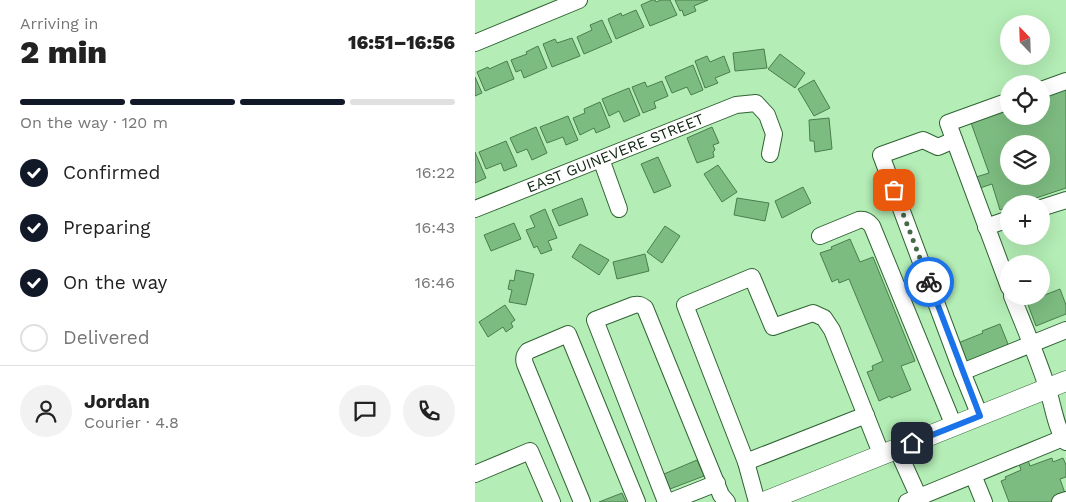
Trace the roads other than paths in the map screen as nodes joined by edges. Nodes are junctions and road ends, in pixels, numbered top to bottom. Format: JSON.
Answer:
{"nodes":[{"id":1,"x":579,"y":0,"type":"edge"},
{"id":2,"x":475,"y":43,"type":"edge"},
{"id":3,"x":1066,"y":81,"type":"edge"},
{"id":4,"x":1050,"y":87,"type":"edge"},
{"id":5,"x":1000,"y":104,"type":"edge"},
{"id":6,"x":955,"y":140,"type":"junction"},
{"id":7,"x":771,"y":154,"type":"dead end"},
{"id":8,"x":601,"y":160,"type":"junction"},
{"id":9,"x":1065,"y":205,"type":"edge"},
{"id":10,"x":1050,"y":207,"type":"edge"},
{"id":11,"x":475,"y":209,"type":"edge"},
{"id":12,"x":619,"y":209,"type":"dead end"},
{"id":13,"x":1000,"y":222,"type":"edge"},
{"id":14,"x":986,"y":227,"type":"junction"},
{"id":15,"x":820,"y":236,"type":"dead end"},
{"id":16,"x":1000,"y":264,"type":"edge"},
{"id":17,"x":1016,"y":305,"type":"edge"},
{"id":18,"x":1066,"y":330,"type":"edge"},
{"id":19,"x":1031,"y":344,"type":"junction"},
{"id":20,"x":962,"y":372,"type":"junction"},
{"id":21,"x":1057,"y":385,"type":"edge"},
{"id":22,"x":866,"y":415,"type":"junction"},
{"id":23,"x":980,"y":416,"type":"junction"},
{"id":24,"x":954,"y":426,"type":"junction"},
{"id":25,"x":1065,"y":440,"type":"edge"},
{"id":26,"x":890,"y":452,"type":"junction"},
{"id":27,"x":746,"y":462,"type":"junction"},
{"id":28,"x":475,"y":474,"type":"edge"},
{"id":29,"x":973,"y":475,"type":"junction"},
{"id":30,"x":717,"y":483,"type":"junction"},
{"id":31,"x":915,"y":500,"type":"edge"},
{"id":32,"x":1066,"y":500,"type":"edge"},
{"id":33,"x":552,"y":502,"type":"edge"},
{"id":34,"x":582,"y":502,"type":"edge"},
{"id":35,"x":637,"y":502,"type":"edge"},
{"id":36,"x":668,"y":502,"type":"edge"},
{"id":37,"x":727,"y":502,"type":"edge"},
{"id":38,"x":757,"y":502,"type":"edge"},
{"id":39,"x":764,"y":502,"type":"edge"},
{"id":40,"x":984,"y":502,"type":"edge"},
{"id":41,"x":1061,"y":502,"type":"edge"}],
"edges":[{"from":1,"to":2,"type":"street"},
{"from":3,"to":4,"type":"street"},
{"from":5,"to":6,"type":"street"},
{"from":6,"to":14,"type":"street"},
{"from":6,"to":20,"type":"street"},
{"from":7,"to":8,"type":"street","name":"EAST GUINEVERE STREET"},
{"from":8,"to":11,"type":"street","name":"EAST GUINEVERE STREET"},
{"from":8,"to":12,"type":"street"},
{"from":9,"to":10,"type":"street"},
{"from":13,"to":14,"type":"street"},
{"from":14,"to":16,"type":"street"},
{"from":15,"to":24,"type":"street"},
{"from":17,"to":19,"type":"street"},
{"from":18,"to":19,"type":"street"},
{"from":19,"to":20,"type":"street"},
{"from":19,"to":21,"type":"street"},
{"from":20,"to":23,"type":"street"},
{"from":21,"to":23,"type":"main road"},
{"from":21,"to":25,"type":"street"},
{"from":22,"to":26,"type":"street"},
{"from":22,"to":27,"type":"street"},
{"from":22,"to":27,"type":"street"},
{"from":23,"to":24,"type":"main road"},
{"from":24,"to":26,"type":"main road"},
{"from":25,"to":29,"type":"street"},
{"from":26,"to":31,"type":"street"},
{"from":26,"to":39,"type":"main road"},
{"from":27,"to":38,"type":"street"},
{"from":28,"to":33,"type":"street"},
{"from":29,"to":31,"type":"street"},
{"from":29,"to":40,"type":"street"},
{"from":30,"to":36,"type":"street"},
{"from":30,"to":36,"type":"street"},
{"from":30,"to":37,"type":"street"},
{"from":32,"to":41,"type":"street"},
{"from":34,"to":35,"type":"street"}]}
